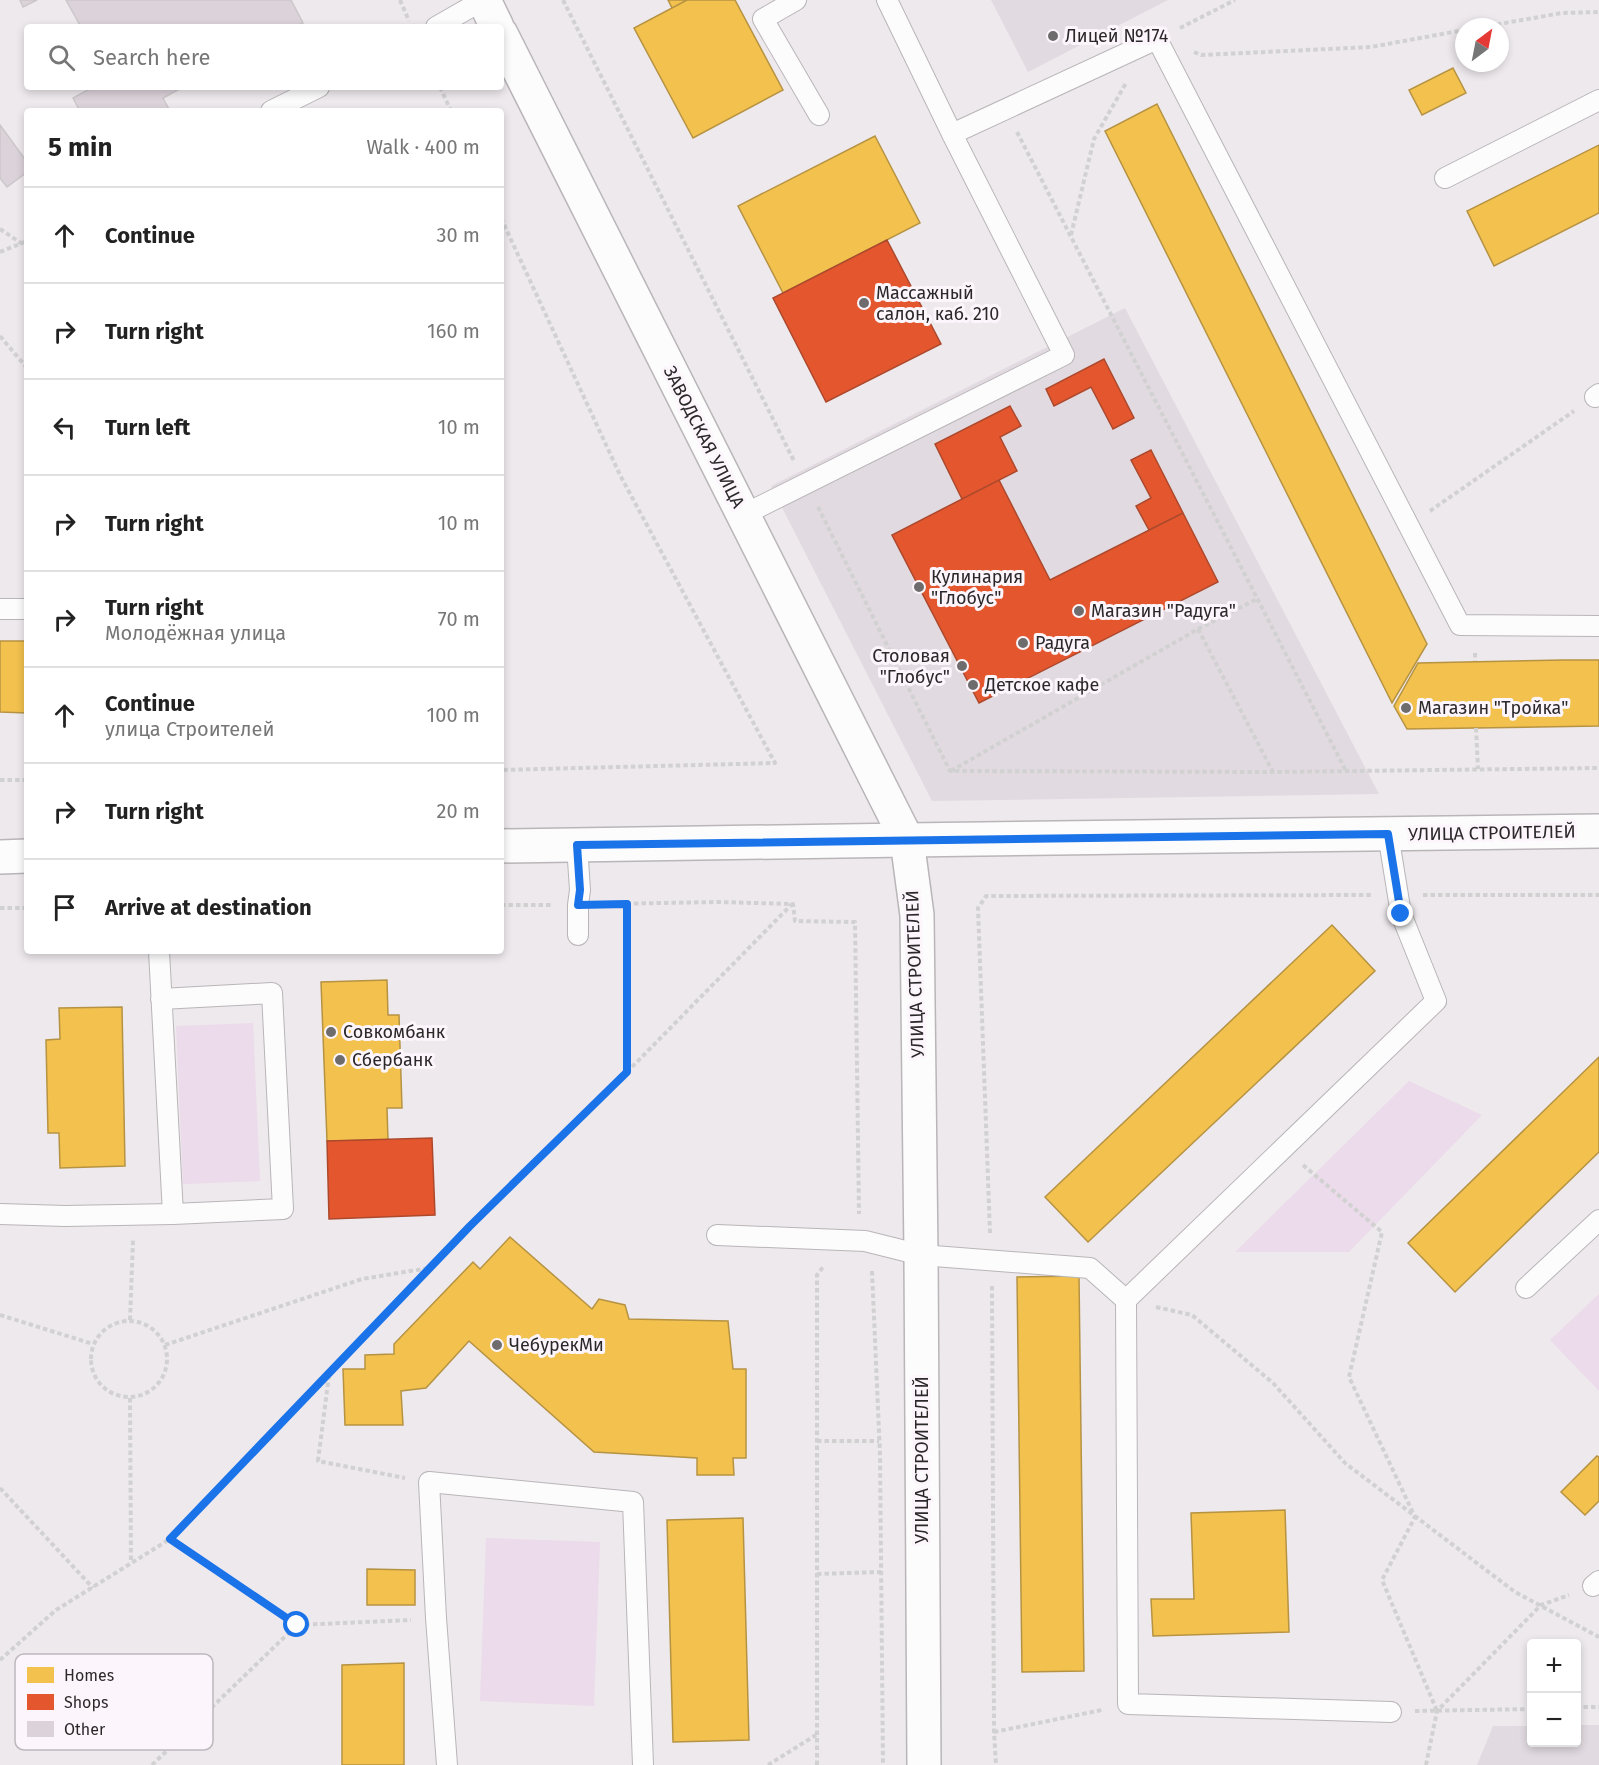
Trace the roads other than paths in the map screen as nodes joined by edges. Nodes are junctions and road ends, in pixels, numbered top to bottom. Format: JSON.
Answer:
{"nodes":[{"id":1,"x":484,"y":0,"type":"edge"},
{"id":2,"x":796,"y":0,"type":"edge"},
{"id":3,"x":887,"y":0,"type":"edge"},
{"id":4,"x":441,"y":24,"type":"edge"},
{"id":5,"x":496,"y":24,"type":"edge"},
{"id":6,"x":504,"y":40,"type":"edge"},
{"id":7,"x":313,"y":90,"type":"edge"},
{"id":8,"x":1599,"y":100,"type":"edge"},
{"id":9,"x":277,"y":108,"type":"edge"},
{"id":10,"x":819,"y":115,"type":"dead end"},
{"id":11,"x":952,"y":134,"type":"junction"},
{"id":12,"x":1446,"y":178,"type":"dead end"},
{"id":13,"x":743,"y":515,"type":"junction"},
{"id":14,"x":0,"y":609,"type":"edge"},
{"id":15,"x":24,"y":609,"type":"edge"},
{"id":16,"x":1599,"y":626,"type":"edge"},
{"id":17,"x":1599,"y":831,"type":"edge"},
{"id":18,"x":1388,"y":834,"type":"junction"},
{"id":19,"x":907,"y":840,"type":"junction"},
{"id":20,"x":577,"y":845,"type":"junction"},
{"id":21,"x":504,"y":846,"type":"edge"},
{"id":22,"x":24,"y":856,"type":"edge"},
{"id":23,"x":0,"y":857,"type":"edge"},
{"id":24,"x":578,"y":935,"type":"dead end"},
{"id":25,"x":159,"y":954,"type":"edge"},
{"id":26,"x":161,"y":999,"type":"junction"},
{"id":27,"x":0,"y":1214,"type":"edge"},
{"id":28,"x":172,"y":1215,"type":"junction"},
{"id":29,"x":1599,"y":1220,"type":"edge"},
{"id":30,"x":717,"y":1235,"type":"dead end"},
{"id":31,"x":921,"y":1255,"type":"junction"},
{"id":32,"x":1526,"y":1288,"type":"dead end"},
{"id":33,"x":1126,"y":1300,"type":"junction"},
{"id":34,"x":1391,"y":1712,"type":"road end"},
{"id":35,"x":447,"y":1765,"type":"edge"},
{"id":36,"x":643,"y":1765,"type":"edge"},
{"id":37,"x":924,"y":1765,"type":"edge"}],
"edges":[{"from":1,"to":4,"type":"lane"},
{"from":1,"to":5,"type":"street"},
{"from":2,"to":10,"type":"lane"},
{"from":3,"to":11,"type":"lane"},
{"from":6,"to":13,"type":"street","name":"ЗАВОДСКАЯ УЛИЦА"},
{"from":7,"to":9,"type":"lane"},
{"from":8,"to":12,"type":"lane"},
{"from":11,"to":13,"type":"lane"},
{"from":11,"to":16,"type":"lane"},
{"from":13,"to":19,"type":"street","name":"ЗАВОДСКАЯ УЛИЦА"},
{"from":14,"to":15,"type":"lane"},
{"from":17,"to":18,"type":"street","name":"УЛИЦА СТРОИТЕЛЕЙ"},
{"from":18,"to":19,"type":"street","name":"УЛИЦА СТРОИТЕЛЕЙ"},
{"from":18,"to":33,"type":"lane"},
{"from":19,"to":20,"type":"street"},
{"from":19,"to":31,"type":"street","name":"УЛИЦА СТРОИТЕЛЕЙ"},
{"from":20,"to":21,"type":"street"},
{"from":20,"to":24,"type":"lane"},
{"from":22,"to":23,"type":"street"},
{"from":25,"to":26,"type":"lane"},
{"from":26,"to":28,"type":"lane"},
{"from":26,"to":28,"type":"lane"},
{"from":27,"to":28,"type":"lane"},
{"from":29,"to":32,"type":"lane"},
{"from":30,"to":31,"type":"lane"},
{"from":31,"to":33,"type":"lane"},
{"from":31,"to":37,"type":"street","name":"УЛИЦА СТРОИТЕЛЕЙ"},
{"from":33,"to":34,"type":"lane"},
{"from":35,"to":36,"type":"lane"}]}
